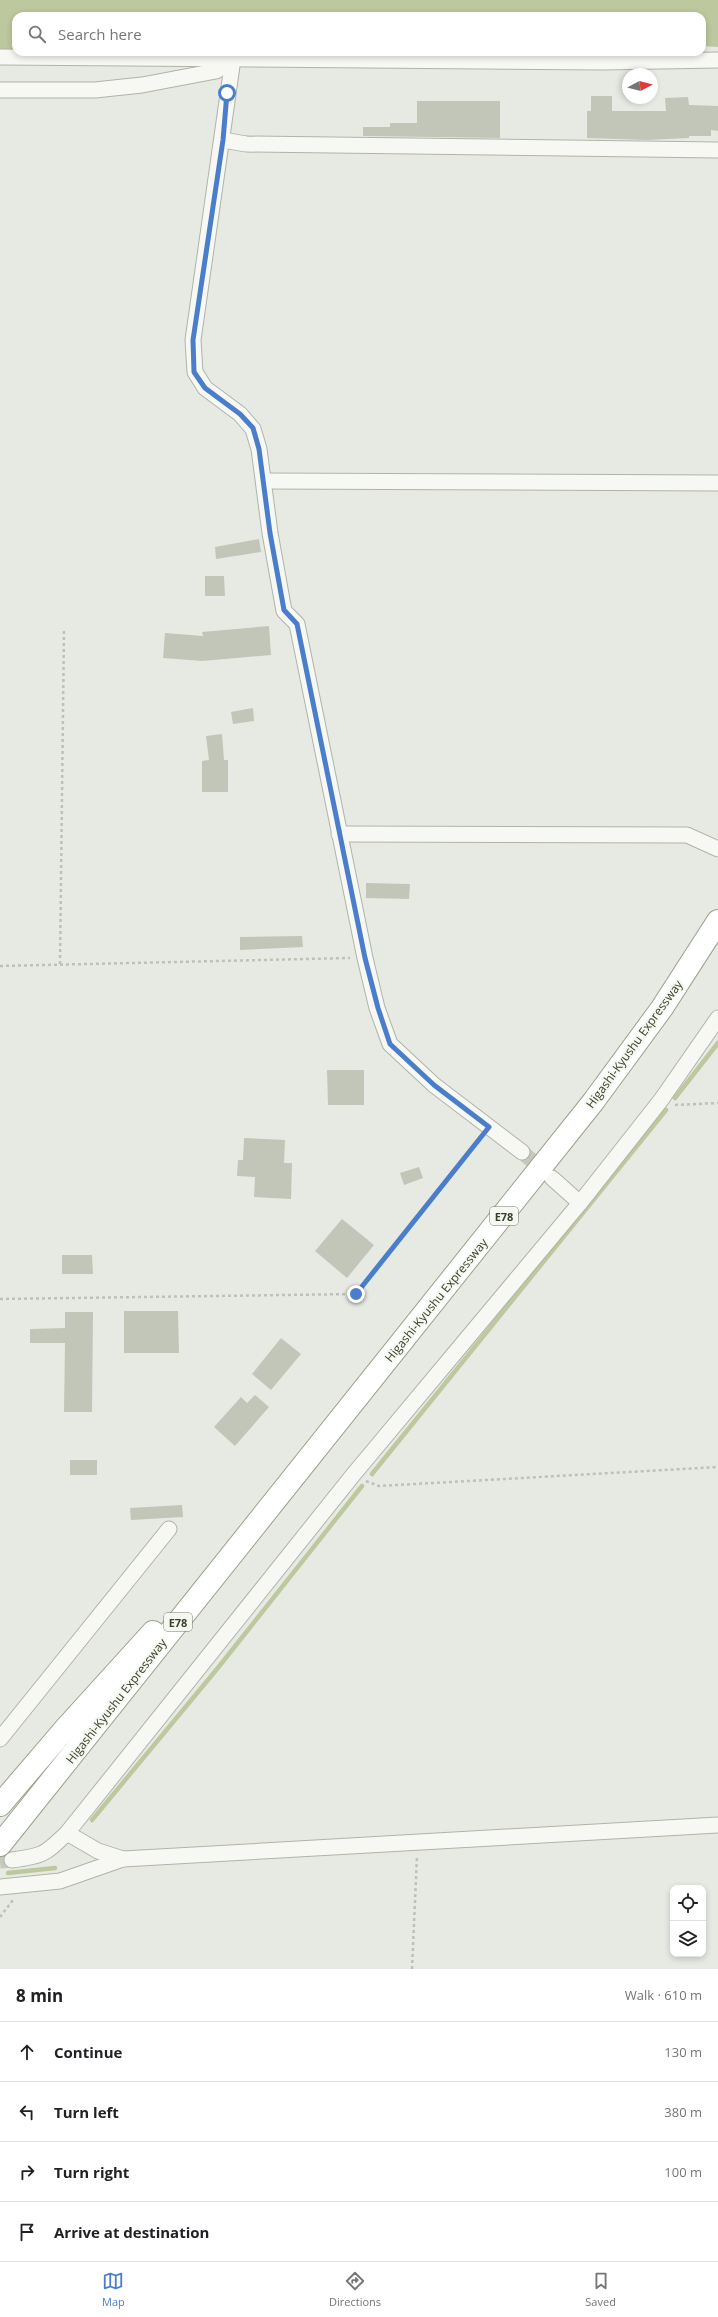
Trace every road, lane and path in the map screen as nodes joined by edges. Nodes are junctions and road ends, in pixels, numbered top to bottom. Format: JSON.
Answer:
{"nodes":[{"id":1,"x":0,"y":57,"type":"edge"},
{"id":2,"x":233,"y":59,"type":"junction"},
{"id":3,"x":718,"y":60,"type":"edge"},
{"id":4,"x":0,"y":90,"type":"edge"},
{"id":5,"x":223,"y":140,"type":"junction"},
{"id":6,"x":718,"y":150,"type":"edge"},
{"id":7,"x":264,"y":481,"type":"junction"},
{"id":8,"x":718,"y":483,"type":"edge"},
{"id":9,"x":64,"y":630,"type":"dead end"},
{"id":10,"x":339,"y":834,"type":"junction"},
{"id":11,"x":718,"y":849,"type":"edge"},
{"id":12,"x":718,"y":921,"type":"edge"},
{"id":13,"x":365,"y":958,"type":"junction"},
{"id":14,"x":60,"y":964,"type":"junction"},
{"id":15,"x":0,"y":966,"type":"edge"},
{"id":16,"x":718,"y":1018,"type":"edge"},
{"id":17,"x":661,"y":1100,"type":"junction"},
{"id":18,"x":718,"y":1103,"type":"edge"},
{"id":19,"x":489,"y":1127,"type":"junction"},
{"id":20,"x":522,"y":1152,"type":"tunnel mouth"},
{"id":21,"x":552,"y":1178,"type":"tunnel mouth"},
{"id":22,"x":580,"y":1203,"type":"junction"},
{"id":23,"x":0,"y":1299,"type":"edge"},
{"id":24,"x":718,"y":1467,"type":"edge"},
{"id":25,"x":353,"y":1475,"type":"junction"},
{"id":26,"x":274,"y":1500,"type":"junction"},
{"id":27,"x":169,"y":1529,"type":"dead end"},
{"id":28,"x":0,"y":1740,"type":"edge"},
{"id":29,"x":0,"y":1805,"type":"edge"},
{"id":30,"x":718,"y":1825,"type":"edge"},
{"id":31,"x":67,"y":1833,"type":"junction"},
{"id":32,"x":417,"y":1841,"type":"junction"},
{"id":33,"x":6,"y":1852,"type":"edge"},
{"id":34,"x":123,"y":1859,"type":"junction"},
{"id":35,"x":0,"y":1887,"type":"edge"},
{"id":36,"x":412,"y":1969,"type":"edge"}],
"edges":[{"from":1,"to":2,"type":"street"},
{"from":2,"to":3,"type":"street"},
{"from":2,"to":4,"type":"street"},
{"from":2,"to":5,"type":"street"},
{"from":5,"to":6,"type":"street"},
{"from":5,"to":7,"type":"street"},
{"from":7,"to":8,"type":"street"},
{"from":7,"to":10,"type":"street"},
{"from":9,"to":14,"type":"path"},
{"from":10,"to":11,"type":"street"},
{"from":10,"to":13,"type":"street"},
{"from":12,"to":26,"type":"highway","name":"Higashi-Kyushu Expressway","number":"E78"},
{"from":13,"to":14,"type":"path"},
{"from":13,"to":19,"type":"street"},
{"from":14,"to":15,"type":"path"},
{"from":16,"to":17,"type":"street"},
{"from":17,"to":18,"type":"path"},
{"from":17,"to":22,"type":"street"},
{"from":19,"to":20,"type":"street"},
{"from":19,"to":23,"type":"path"},
{"from":21,"to":22,"type":"street"},
{"from":22,"to":25,"type":"street"},
{"from":24,"to":25,"type":"path"},
{"from":25,"to":31,"type":"street"},
{"from":26,"to":29,"type":"highway","name":"Higashi-Kyushu Expressway","number":"E78"},
{"from":26,"to":33,"type":"highway","name":"Higashi-Kyushu Expressway","number":"E78"},
{"from":27,"to":28,"type":"street"},
{"from":30,"to":32,"type":"street"},
{"from":31,"to":33,"type":"street"},
{"from":31,"to":34,"type":"street"},
{"from":32,"to":34,"type":"street"},
{"from":32,"to":36,"type":"path"},
{"from":34,"to":35,"type":"street"}]}
